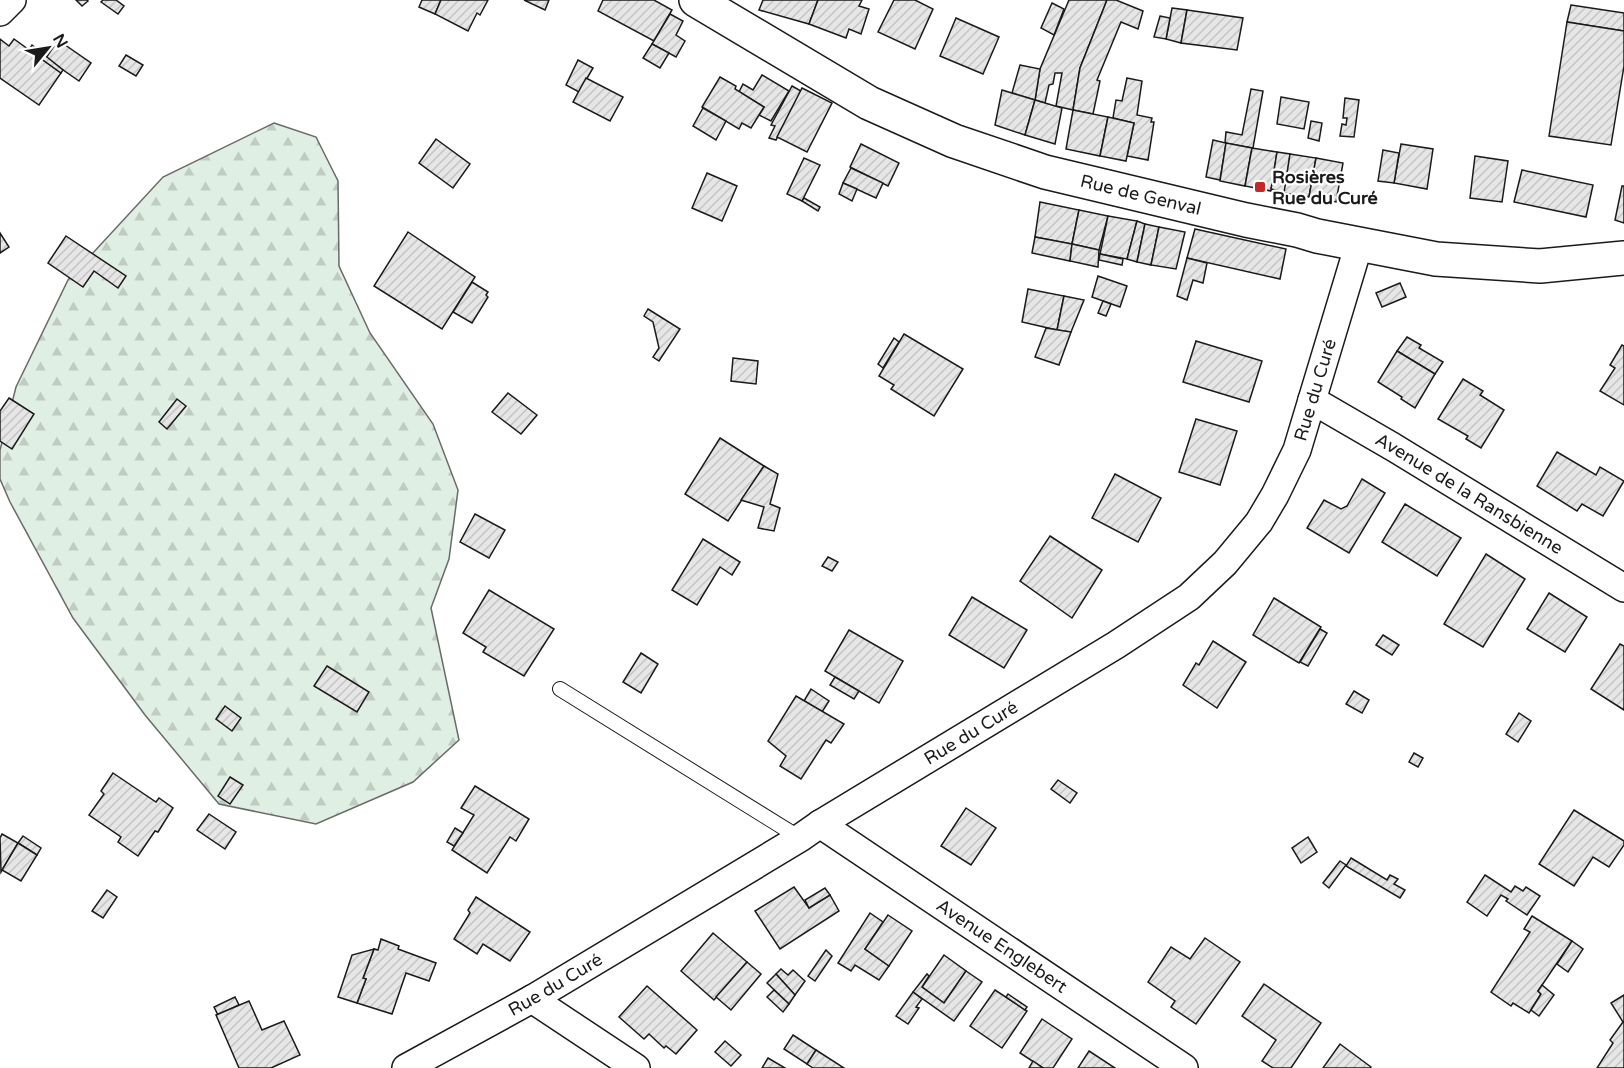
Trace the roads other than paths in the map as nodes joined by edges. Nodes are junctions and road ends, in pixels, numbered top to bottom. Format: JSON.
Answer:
{"nodes":[{"id":1,"x":12,"y":0,"type":"edge"},
{"id":2,"x":696,"y":0,"type":"edge"},
{"id":3,"x":0,"y":12,"type":"edge"},
{"id":4,"x":1359,"y":244,"type":"junction"},
{"id":5,"x":1624,"y":258,"type":"edge"},
{"id":6,"x":1312,"y":400,"type":"junction"},
{"id":7,"x":1624,"y":588,"type":"edge"},
{"id":8,"x":560,"y":689,"type":"dead end"},
{"id":9,"x":810,"y":831,"type":"junction"},
{"id":10,"x":532,"y":999,"type":"junction"},
{"id":11,"x":406,"y":1068,"type":"edge"},
{"id":12,"x":636,"y":1068,"type":"edge"},
{"id":13,"x":1184,"y":1068,"type":"edge"}],
"edges":[{"from":1,"to":3,"type":"street"},
{"from":2,"to":4,"type":"street","name":"Rue de Genval"},
{"from":4,"to":5,"type":"street","name":"Rue de Genval"},
{"from":4,"to":6,"type":"street","name":"Rue du Curé"},
{"from":6,"to":7,"type":"street","name":"Avenue de la Ransbienne"},
{"from":6,"to":9,"type":"street","name":"Rue du Curé"},
{"from":8,"to":9,"type":"lane"},
{"from":9,"to":10,"type":"street","name":"Rue du Curé"},
{"from":9,"to":13,"type":"street","name":"Avenue Englebert"},
{"from":10,"to":11,"type":"street","name":"Rue du Curé"},
{"from":10,"to":12,"type":"street"}]}
